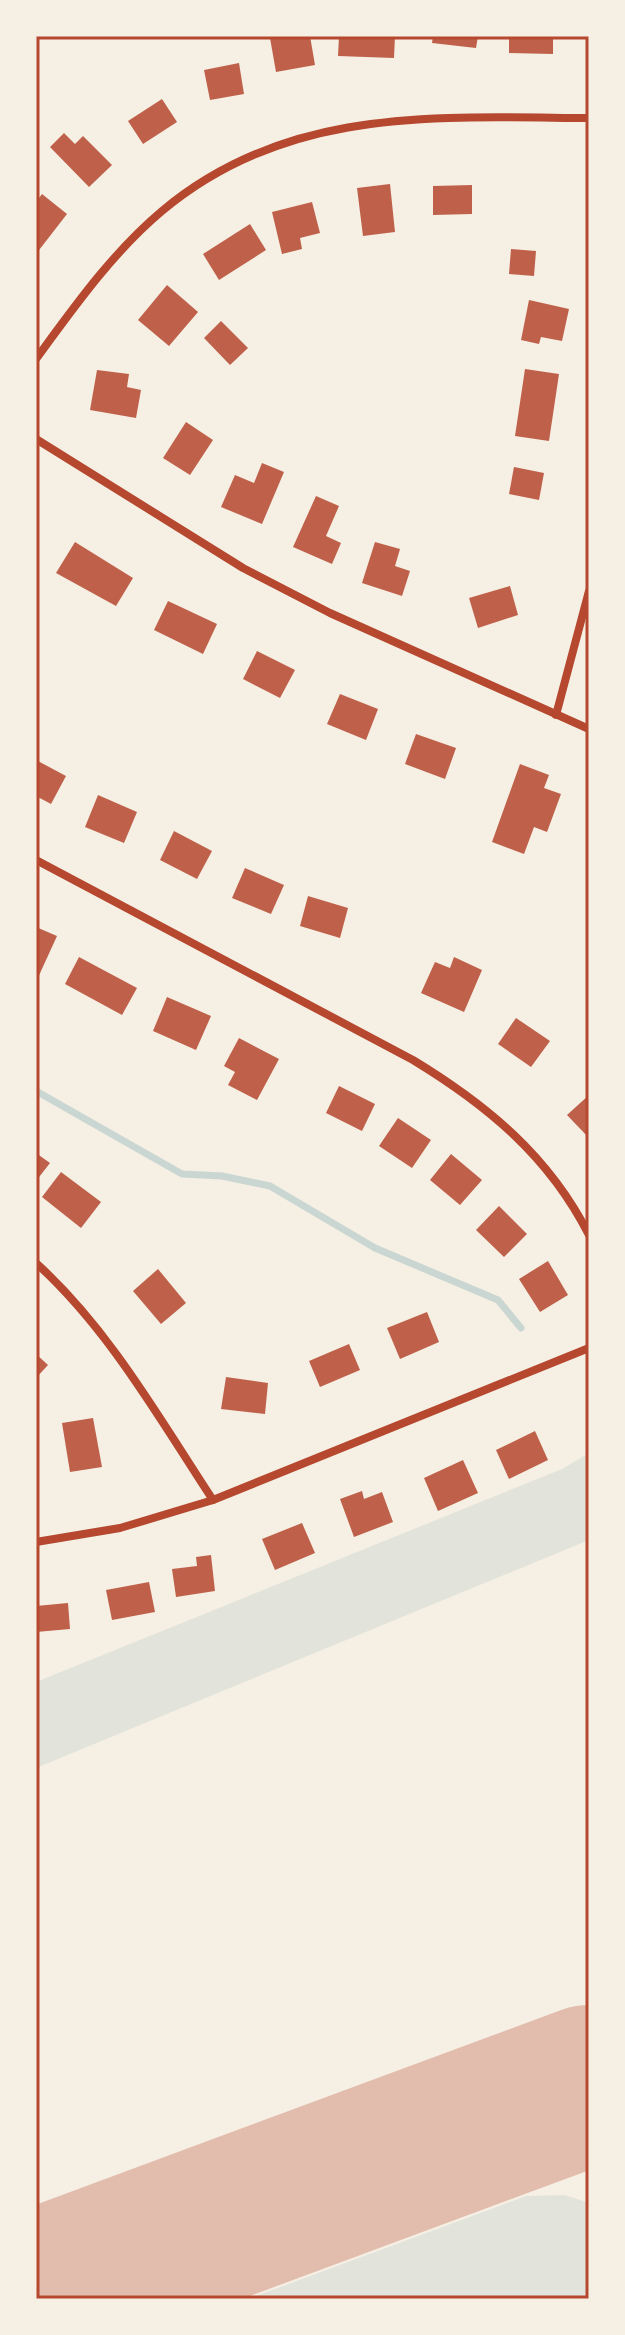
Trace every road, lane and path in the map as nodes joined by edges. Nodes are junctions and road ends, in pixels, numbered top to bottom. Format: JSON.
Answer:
{"nodes":[{"id":1,"x":589,"y":118,"type":"edge"},
{"id":2,"x":36,"y":359,"type":"edge"},
{"id":3,"x":36,"y":439,"type":"edge"},
{"id":4,"x":589,"y":591,"type":"edge"},
{"id":5,"x":556,"y":715,"type":"junction"},
{"id":6,"x":589,"y":729,"type":"edge"},
{"id":7,"x":36,"y":860,"type":"edge"},
{"id":8,"x":589,"y":1235,"type":"edge"},
{"id":9,"x":36,"y":1263,"type":"edge"},
{"id":10,"x":589,"y":1348,"type":"edge"},
{"id":11,"x":213,"y":1500,"type":"junction"},
{"id":12,"x":36,"y":1542,"type":"edge"}],
"edges":[{"from":1,"to":2,"type":"street"},
{"from":3,"to":5,"type":"street"},
{"from":4,"to":5,"type":"street"},
{"from":5,"to":6,"type":"street"},
{"from":7,"to":8,"type":"street"},
{"from":9,"to":11,"type":"street"},
{"from":10,"to":11,"type":"street"},
{"from":11,"to":12,"type":"street"}]}
